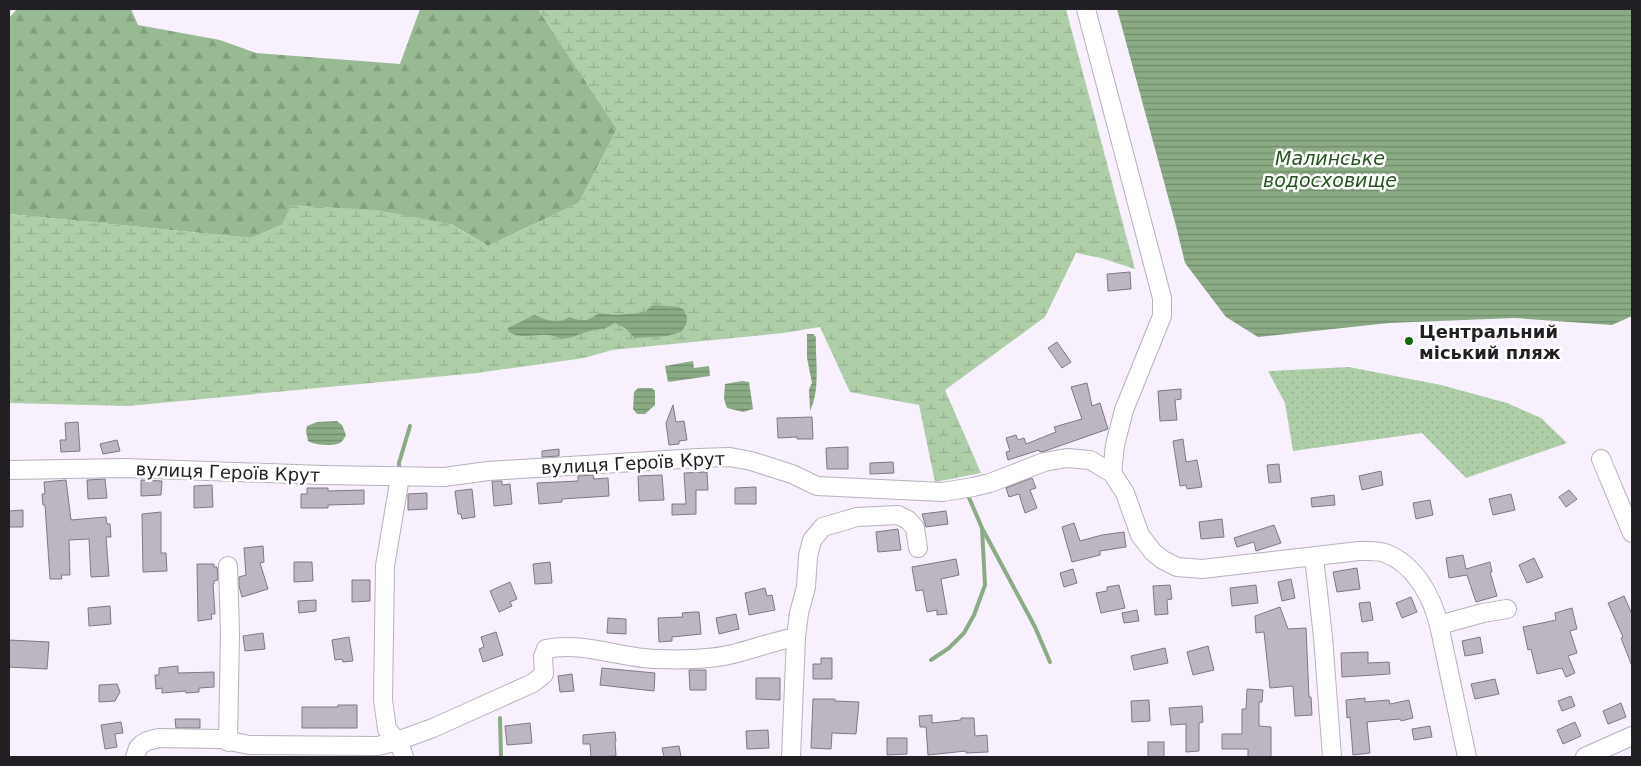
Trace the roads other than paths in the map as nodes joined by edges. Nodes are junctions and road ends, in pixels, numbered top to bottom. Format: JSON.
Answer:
{"nodes":[{"id":1,"x":1086,"y":9,"type":"edge"},
{"id":2,"x":1601,"y":459,"type":"dead end"},
{"id":3,"x":9,"y":470,"type":"edge"},
{"id":4,"x":1112,"y":472,"type":"junction"},
{"id":5,"x":400,"y":476,"type":"junction"},
{"id":6,"x":1632,"y":533,"type":"edge"},
{"id":7,"x":918,"y":548,"type":"dead end"},
{"id":8,"x":1314,"y":557,"type":"junction"},
{"id":9,"x":228,"y":566,"type":"dead end"},
{"id":10,"x":1507,"y":610,"type":"dead end"},
{"id":11,"x":1439,"y":625,"type":"junction"},
{"id":12,"x":796,"y":637,"type":"junction"},
{"id":13,"x":1632,"y":736,"type":"edge"},
{"id":14,"x":228,"y":742,"type":"junction"},
{"id":15,"x":400,"y":749,"type":"edge"},
{"id":16,"x":135,"y":757,"type":"edge"},
{"id":17,"x":791,"y":757,"type":"edge"},
{"id":18,"x":1332,"y":757,"type":"edge"},
{"id":19,"x":1467,"y":757,"type":"edge"},
{"id":20,"x":1584,"y":757,"type":"edge"}],
"edges":[{"from":1,"to":4,"type":"street"},
{"from":2,"to":6,"type":"street"},
{"from":3,"to":5,"type":"street","name":"вулиця Героїв Крут"},
{"from":4,"to":5,"type":"street","name":"вулиця Героїв Крут"},
{"from":4,"to":8,"type":"street","name":"вулиця Героїв Крут"},
{"from":5,"to":15,"type":"street"},
{"from":7,"to":12,"type":"street"},
{"from":8,"to":11,"type":"street","name":"вулиця Героїв Крут"},
{"from":8,"to":18,"type":"street"},
{"from":9,"to":14,"type":"street"},
{"from":10,"to":11,"type":"street"},
{"from":11,"to":19,"type":"street","name":"вулиця Героїв Крут"},
{"from":12,"to":15,"type":"street"},
{"from":12,"to":17,"type":"street"},
{"from":13,"to":20,"type":"street"},
{"from":14,"to":15,"type":"street"},
{"from":14,"to":16,"type":"street"}]}
